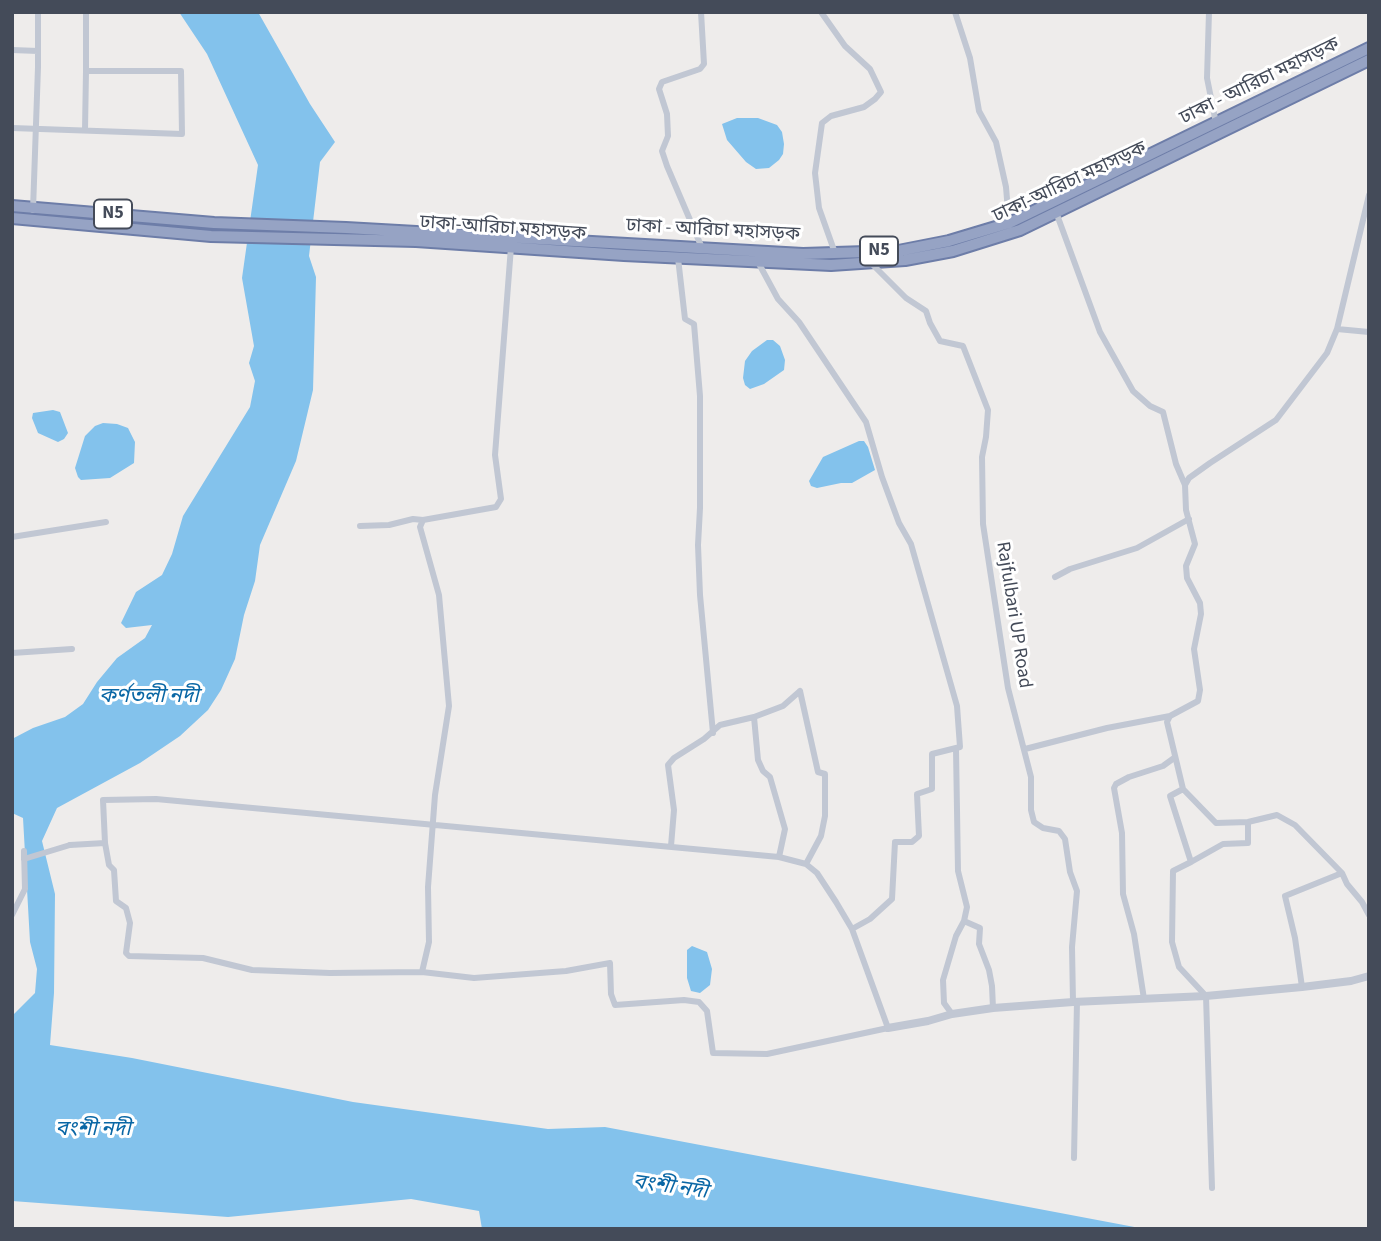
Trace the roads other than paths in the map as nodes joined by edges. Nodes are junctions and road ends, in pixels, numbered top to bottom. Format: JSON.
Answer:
{"nodes":[{"id":1,"x":38,"y":12,"type":"edge"},
{"id":2,"x":86,"y":12,"type":"edge"},
{"id":3,"x":701,"y":12,"type":"edge"},
{"id":4,"x":821,"y":12,"type":"edge"},
{"id":5,"x":955,"y":12,"type":"edge"},
{"id":6,"x":1209,"y":12,"type":"edge"},
{"id":7,"x":1369,"y":48,"type":"edge"},
{"id":8,"x":12,"y":50,"type":"edge"},
{"id":9,"x":38,"y":51,"type":"junction"},
{"id":10,"x":1369,"y":60,"type":"edge"},
{"id":11,"x":86,"y":71,"type":"junction"},
{"id":12,"x":1216,"y":123,"type":"junction"},
{"id":13,"x":12,"y":128,"type":"edge"},
{"id":14,"x":34,"y":128,"type":"junction"},
{"id":15,"x":85,"y":130,"type":"junction"},
{"id":16,"x":1369,"y":195,"type":"edge"},
{"id":17,"x":12,"y":206,"type":"edge"},
{"id":18,"x":1056,"y":212,"type":"junction"},
{"id":19,"x":33,"y":214,"type":"junction"},
{"id":20,"x":12,"y":218,"type":"edge"},
{"id":21,"x":1009,"y":223,"type":"junction"},
{"id":22,"x":346,"y":234,"type":"junction"},
{"id":23,"x":511,"y":247,"type":"junction"},
{"id":24,"x":702,"y":248,"type":"junction"},
{"id":25,"x":835,"y":253,"type":"junction"},
{"id":26,"x":678,"y":258,"type":"junction"},
{"id":27,"x":758,"y":261,"type":"junction"},
{"id":28,"x":870,"y":262,"type":"junction"},
{"id":29,"x":1338,"y":329,"type":"junction"},
{"id":30,"x":1369,"y":332,"type":"edge"},
{"id":31,"x":1185,"y":485,"type":"junction"},
{"id":32,"x":1189,"y":519,"type":"junction"},
{"id":33,"x":423,"y":520,"type":"junction"},
{"id":34,"x":106,"y":522,"type":"dead end"},
{"id":35,"x":360,"y":526,"type":"dead end"},
{"id":36,"x":12,"y":537,"type":"edge"},
{"id":37,"x":1055,"y":577,"type":"dead end"},
{"id":38,"x":72,"y":649,"type":"dead end"},
{"id":39,"x":12,"y":653,"type":"edge"},
{"id":40,"x":1171,"y":716,"type":"junction"},
{"id":41,"x":754,"y":717,"type":"junction"},
{"id":42,"x":713,"y":733,"type":"junction"},
{"id":43,"x":956,"y":749,"type":"junction"},
{"id":44,"x":1025,"y":749,"type":"junction"},
{"id":45,"x":1174,"y":758,"type":"junction"},
{"id":46,"x":1183,"y":789,"type":"junction"},
{"id":47,"x":1248,"y":822,"type":"junction"},
{"id":48,"x":433,"y":826,"type":"junction"},
{"id":49,"x":105,"y":843,"type":"junction"},
{"id":50,"x":671,"y":846,"type":"junction"},
{"id":51,"x":779,"y":857,"type":"junction"},
{"id":52,"x":1191,"y":862,"type":"junction"},
{"id":53,"x":806,"y":864,"type":"junction"},
{"id":54,"x":1342,"y":873,"type":"junction"},
{"id":55,"x":12,"y":915,"type":"edge"},
{"id":56,"x":1369,"y":915,"type":"edge"},
{"id":57,"x":964,"y":921,"type":"junction"},
{"id":58,"x":852,"y":929,"type":"junction"},
{"id":59,"x":422,"y":972,"type":"junction"},
{"id":60,"x":1369,"y":976,"type":"edge"},
{"id":61,"x":1302,"y":987,"type":"junction"},
{"id":62,"x":1206,"y":996,"type":"junction"},
{"id":63,"x":1144,"y":999,"type":"junction"},
{"id":64,"x":1075,"y":1002,"type":"junction"},
{"id":65,"x":993,"y":1008,"type":"junction"},
{"id":66,"x":952,"y":1014,"type":"junction"},
{"id":67,"x":888,"y":1028,"type":"junction"},
{"id":68,"x":1074,"y":1158,"type":"dead end"},
{"id":69,"x":1212,"y":1188,"type":"dead end"}],
"edges":[{"from":1,"to":9,"type":"street"},
{"from":2,"to":11,"type":"street"},
{"from":3,"to":24,"type":"street"},
{"from":4,"to":25,"type":"street"},
{"from":5,"to":21,"type":"street"},
{"from":6,"to":12,"type":"street"},
{"from":7,"to":12,"type":"highway","name":"ঢাকা - আরিচা মহাসড়ক","number":"N5"},
{"from":8,"to":9,"type":"street"},
{"from":9,"to":14,"type":"street"},
{"from":10,"to":18,"type":"highway","name":"ঢাকা-আরিচা মহাসড়ক","number":"N5"},
{"from":11,"to":15,"type":"street"},
{"from":11,"to":15,"type":"street"},
{"from":12,"to":21,"type":"highway","name":"ঢাকা - আরিচা মহাসড়ক","number":"N5"},
{"from":13,"to":14,"type":"street"},
{"from":14,"to":15,"type":"street"},
{"from":14,"to":19,"type":"street"},
{"from":16,"to":29,"type":"street"},
{"from":17,"to":19,"type":"highway","name":"ঢাকা - আরিচা মহাসড়ক","number":"N5"},
{"from":18,"to":28,"type":"highway","name":"ঢাকা-আরিচা মহাসড়ক","number":"N5"},
{"from":18,"to":31,"type":"street"},
{"from":19,"to":20,"type":"highway","name":"ঢাকা - আরিচা মহাসড়ক","number":"N5"},
{"from":19,"to":22,"type":"highway","name":"ঢাকা - আরিচা মহাসড়ক","number":"N5"},
{"from":19,"to":22,"type":"highway","name":"ঢাকা - আরিচা মহাসড়ক","number":"N5"},
{"from":21,"to":25,"type":"highway","name":"ঢাকা - আরিচা মহাসড়ক","number":"N5"},
{"from":22,"to":23,"type":"highway","name":"ঢাকা-আরিচা মহাসড়ক","number":"N5"},
{"from":22,"to":24,"type":"highway","name":"ঢাকা - আরিচা মহাসড়ক","number":"N5"},
{"from":23,"to":26,"type":"highway","name":"ঢাকা-আরিচা মহাসড়ক","number":"N5"},
{"from":23,"to":33,"type":"street"},
{"from":24,"to":25,"type":"highway","name":"ঢাকা - আরিচা মহাসড়ক","number":"N5"},
{"from":26,"to":27,"type":"highway","name":"ঢাকা-আরিচা মহাসড়ক","number":"N5"},
{"from":26,"to":42,"type":"street"},
{"from":27,"to":28,"type":"highway","name":"ঢাকা-আরিচা মহাসড়ক","number":"N5"},
{"from":27,"to":43,"type":"street"},
{"from":28,"to":44,"type":"street","name":"Rajfulbari UP Road"},
{"from":29,"to":30,"type":"street"},
{"from":29,"to":31,"type":"street"},
{"from":31,"to":32,"type":"street"},
{"from":32,"to":37,"type":"street"},
{"from":32,"to":40,"type":"street"},
{"from":33,"to":35,"type":"street"},
{"from":33,"to":48,"type":"street"},
{"from":34,"to":36,"type":"street"},
{"from":38,"to":39,"type":"street"},
{"from":40,"to":44,"type":"street"},
{"from":40,"to":45,"type":"street"},
{"from":41,"to":42,"type":"street"},
{"from":41,"to":51,"type":"street"},
{"from":41,"to":53,"type":"street"},
{"from":42,"to":50,"type":"street"},
{"from":43,"to":57,"type":"street"},
{"from":43,"to":58,"type":"street"},
{"from":44,"to":64,"type":"street","name":"Rajfulbari UP Road"},
{"from":45,"to":46,"type":"street"},
{"from":45,"to":63,"type":"street"},
{"from":46,"to":47,"type":"street"},
{"from":46,"to":52,"type":"street"},
{"from":47,"to":52,"type":"street"},
{"from":47,"to":54,"type":"street"},
{"from":48,"to":49,"type":"street"},
{"from":48,"to":50,"type":"street"},
{"from":48,"to":59,"type":"street"},
{"from":49,"to":55,"type":"street","bridge":true},
{"from":49,"to":59,"type":"street"},
{"from":50,"to":51,"type":"street"},
{"from":51,"to":53,"type":"street"},
{"from":52,"to":62,"type":"street"},
{"from":53,"to":58,"type":"street"},
{"from":54,"to":56,"type":"street"},
{"from":54,"to":61,"type":"street"},
{"from":57,"to":65,"type":"street"},
{"from":57,"to":66,"type":"street"},
{"from":58,"to":67,"type":"street"},
{"from":59,"to":67,"type":"street"},
{"from":60,"to":61,"type":"street"},
{"from":61,"to":62,"type":"street"},
{"from":62,"to":63,"type":"street"},
{"from":62,"to":69,"type":"street"},
{"from":63,"to":64,"type":"street"},
{"from":64,"to":65,"type":"street"},
{"from":64,"to":68,"type":"street"},
{"from":65,"to":66,"type":"street"},
{"from":66,"to":67,"type":"street"}]}
